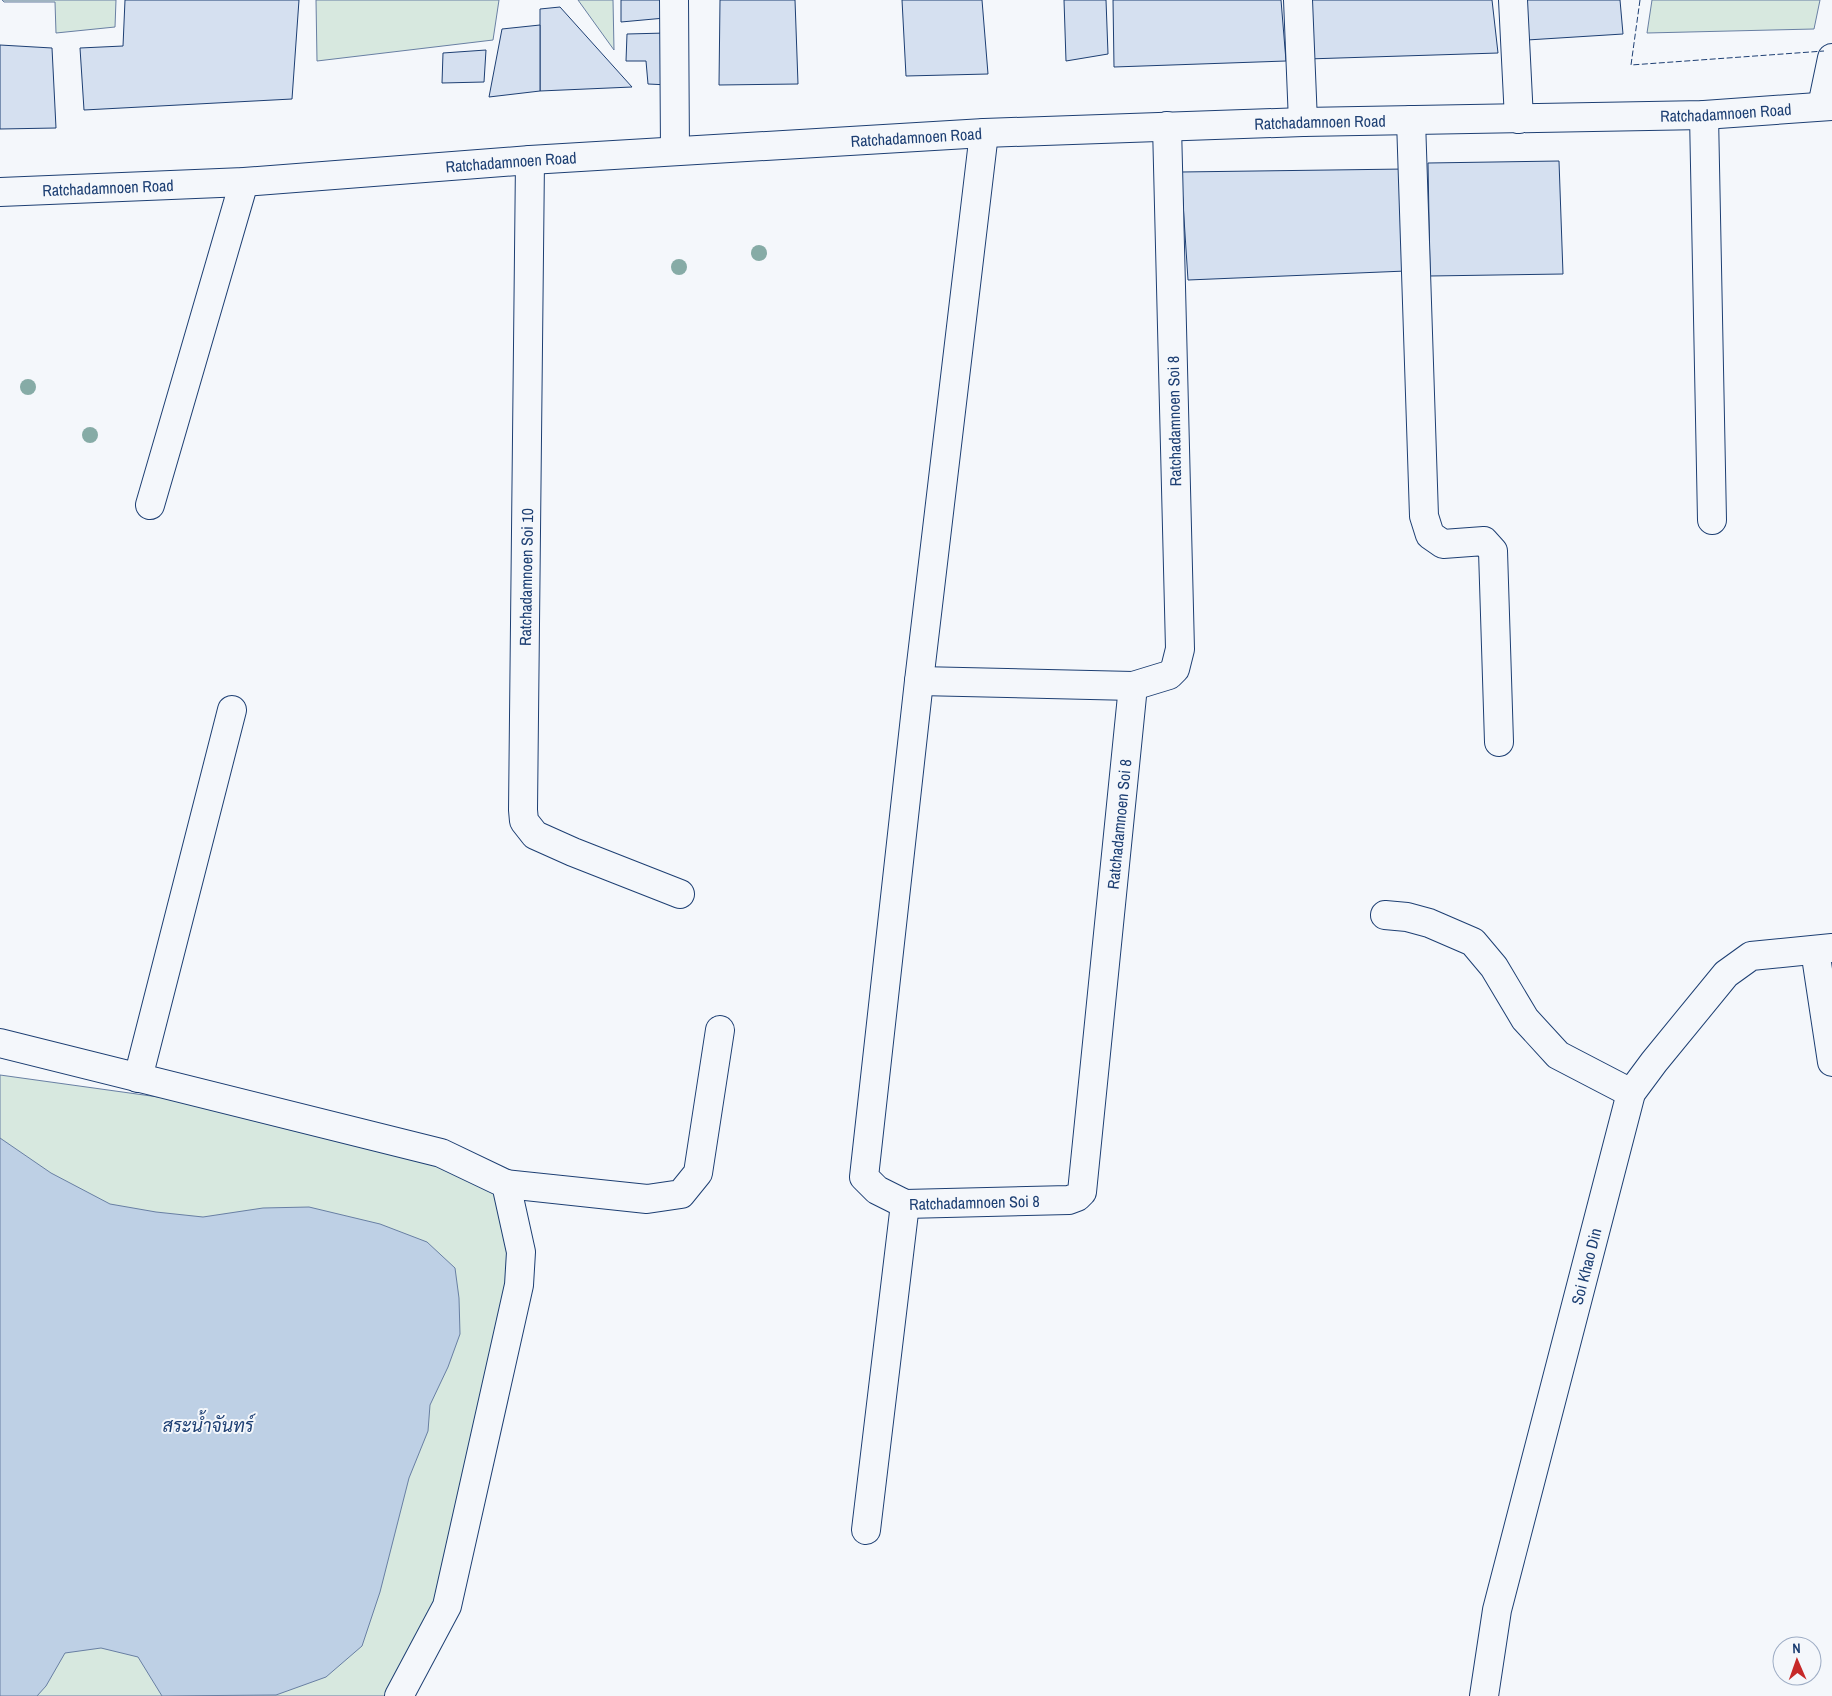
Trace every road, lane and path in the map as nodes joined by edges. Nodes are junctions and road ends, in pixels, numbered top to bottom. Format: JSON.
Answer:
{"nodes":[{"id":1,"x":674,"y":0,"type":"edge"},
{"id":2,"x":1298,"y":0,"type":"edge"},
{"id":3,"x":1513,"y":0,"type":"edge"},
{"id":4,"x":1832,"y":58,"type":"edge"},
{"id":5,"x":1827,"y":106,"type":"edge"},
{"id":6,"x":1704,"y":115,"type":"junction"},
{"id":7,"x":1519,"y":119,"type":"junction"},
{"id":8,"x":1411,"y":120,"type":"junction"},
{"id":9,"x":1303,"y":122,"type":"junction"},
{"id":10,"x":1167,"y":126,"type":"junction"},
{"id":11,"x":984,"y":133,"type":"junction"},
{"id":12,"x":675,"y":151,"type":"junction"},
{"id":13,"x":530,"y":160,"type":"junction"},
{"id":14,"x":244,"y":182,"type":"junction"},
{"id":15,"x":0,"y":192,"type":"edge"},
{"id":16,"x":150,"y":505,"type":"dead end"},
{"id":17,"x":1712,"y":520,"type":"dead end"},
{"id":18,"x":919,"y":681,"type":"junction"},
{"id":19,"x":1134,"y":686,"type":"junction"},
{"id":20,"x":232,"y":710,"type":"dead end"},
{"id":21,"x":1499,"y":742,"type":"dead end"},
{"id":22,"x":680,"y":894,"type":"dead end"},
{"id":23,"x":1385,"y":915,"type":"dead end"},
{"id":24,"x":1823,"y":949,"type":"edge"},
{"id":25,"x":720,"y":1030,"type":"dead end"},
{"id":26,"x":0,"y":1043,"type":"edge"},
{"id":27,"x":1832,"y":1062,"type":"edge"},
{"id":28,"x":138,"y":1078,"type":"junction"},
{"id":29,"x":1631,"y":1093,"type":"junction"},
{"id":30,"x":506,"y":1184,"type":"junction"},
{"id":31,"x":905,"y":1204,"type":"junction"},
{"id":32,"x":866,"y":1530,"type":"dead end"},
{"id":33,"x":399,"y":1696,"type":"edge"},
{"id":34,"x":1484,"y":1696,"type":"edge"}],
"edges":[{"from":1,"to":12,"type":"street"},
{"from":2,"to":9,"type":"street"},
{"from":3,"to":7,"type":"street"},
{"from":4,"to":5,"type":"street"},
{"from":5,"to":6,"type":"street","name":"Ratchadamnoen Road"},
{"from":6,"to":7,"type":"street","name":"Ratchadamnoen Road"},
{"from":6,"to":17,"type":"street"},
{"from":7,"to":8,"type":"street","name":"Ratchadamnoen Road"},
{"from":8,"to":9,"type":"street","name":"Ratchadamnoen Road"},
{"from":8,"to":21,"type":"street"},
{"from":9,"to":10,"type":"street","name":"Ratchadamnoen Road"},
{"from":10,"to":11,"type":"street","name":"Ratchadamnoen Road"},
{"from":10,"to":19,"type":"street","name":"Ratchadamnoen Soi 8"},
{"from":11,"to":12,"type":"street","name":"Ratchadamnoen Road"},
{"from":11,"to":18,"type":"street","name":"Ratchadamnoen Soi 8"},
{"from":12,"to":13,"type":"street","name":"Ratchadamnoen Road"},
{"from":13,"to":14,"type":"street","name":"Ratchadamnoen Road"},
{"from":13,"to":22,"type":"street","name":"Ratchadamnoen Soi 10"},
{"from":14,"to":15,"type":"street","name":"Ratchadamnoen Road"},
{"from":14,"to":16,"type":"street"},
{"from":18,"to":19,"type":"street","name":"Ratchadamnoen Soi 8"},
{"from":18,"to":31,"type":"street","name":"Ratchadamnoen Soi 8"},
{"from":19,"to":31,"type":"street","name":"Ratchadamnoen Soi 8"},
{"from":20,"to":28,"type":"street"},
{"from":23,"to":29,"type":"street"},
{"from":24,"to":27,"type":"street"},
{"from":24,"to":29,"type":"street","name":"Soi Khao Din"},
{"from":25,"to":30,"type":"street"},
{"from":26,"to":28,"type":"street"},
{"from":28,"to":30,"type":"street"},
{"from":29,"to":34,"type":"street","name":"Soi Khao Din"},
{"from":30,"to":33,"type":"street"},
{"from":31,"to":32,"type":"street"}]}
